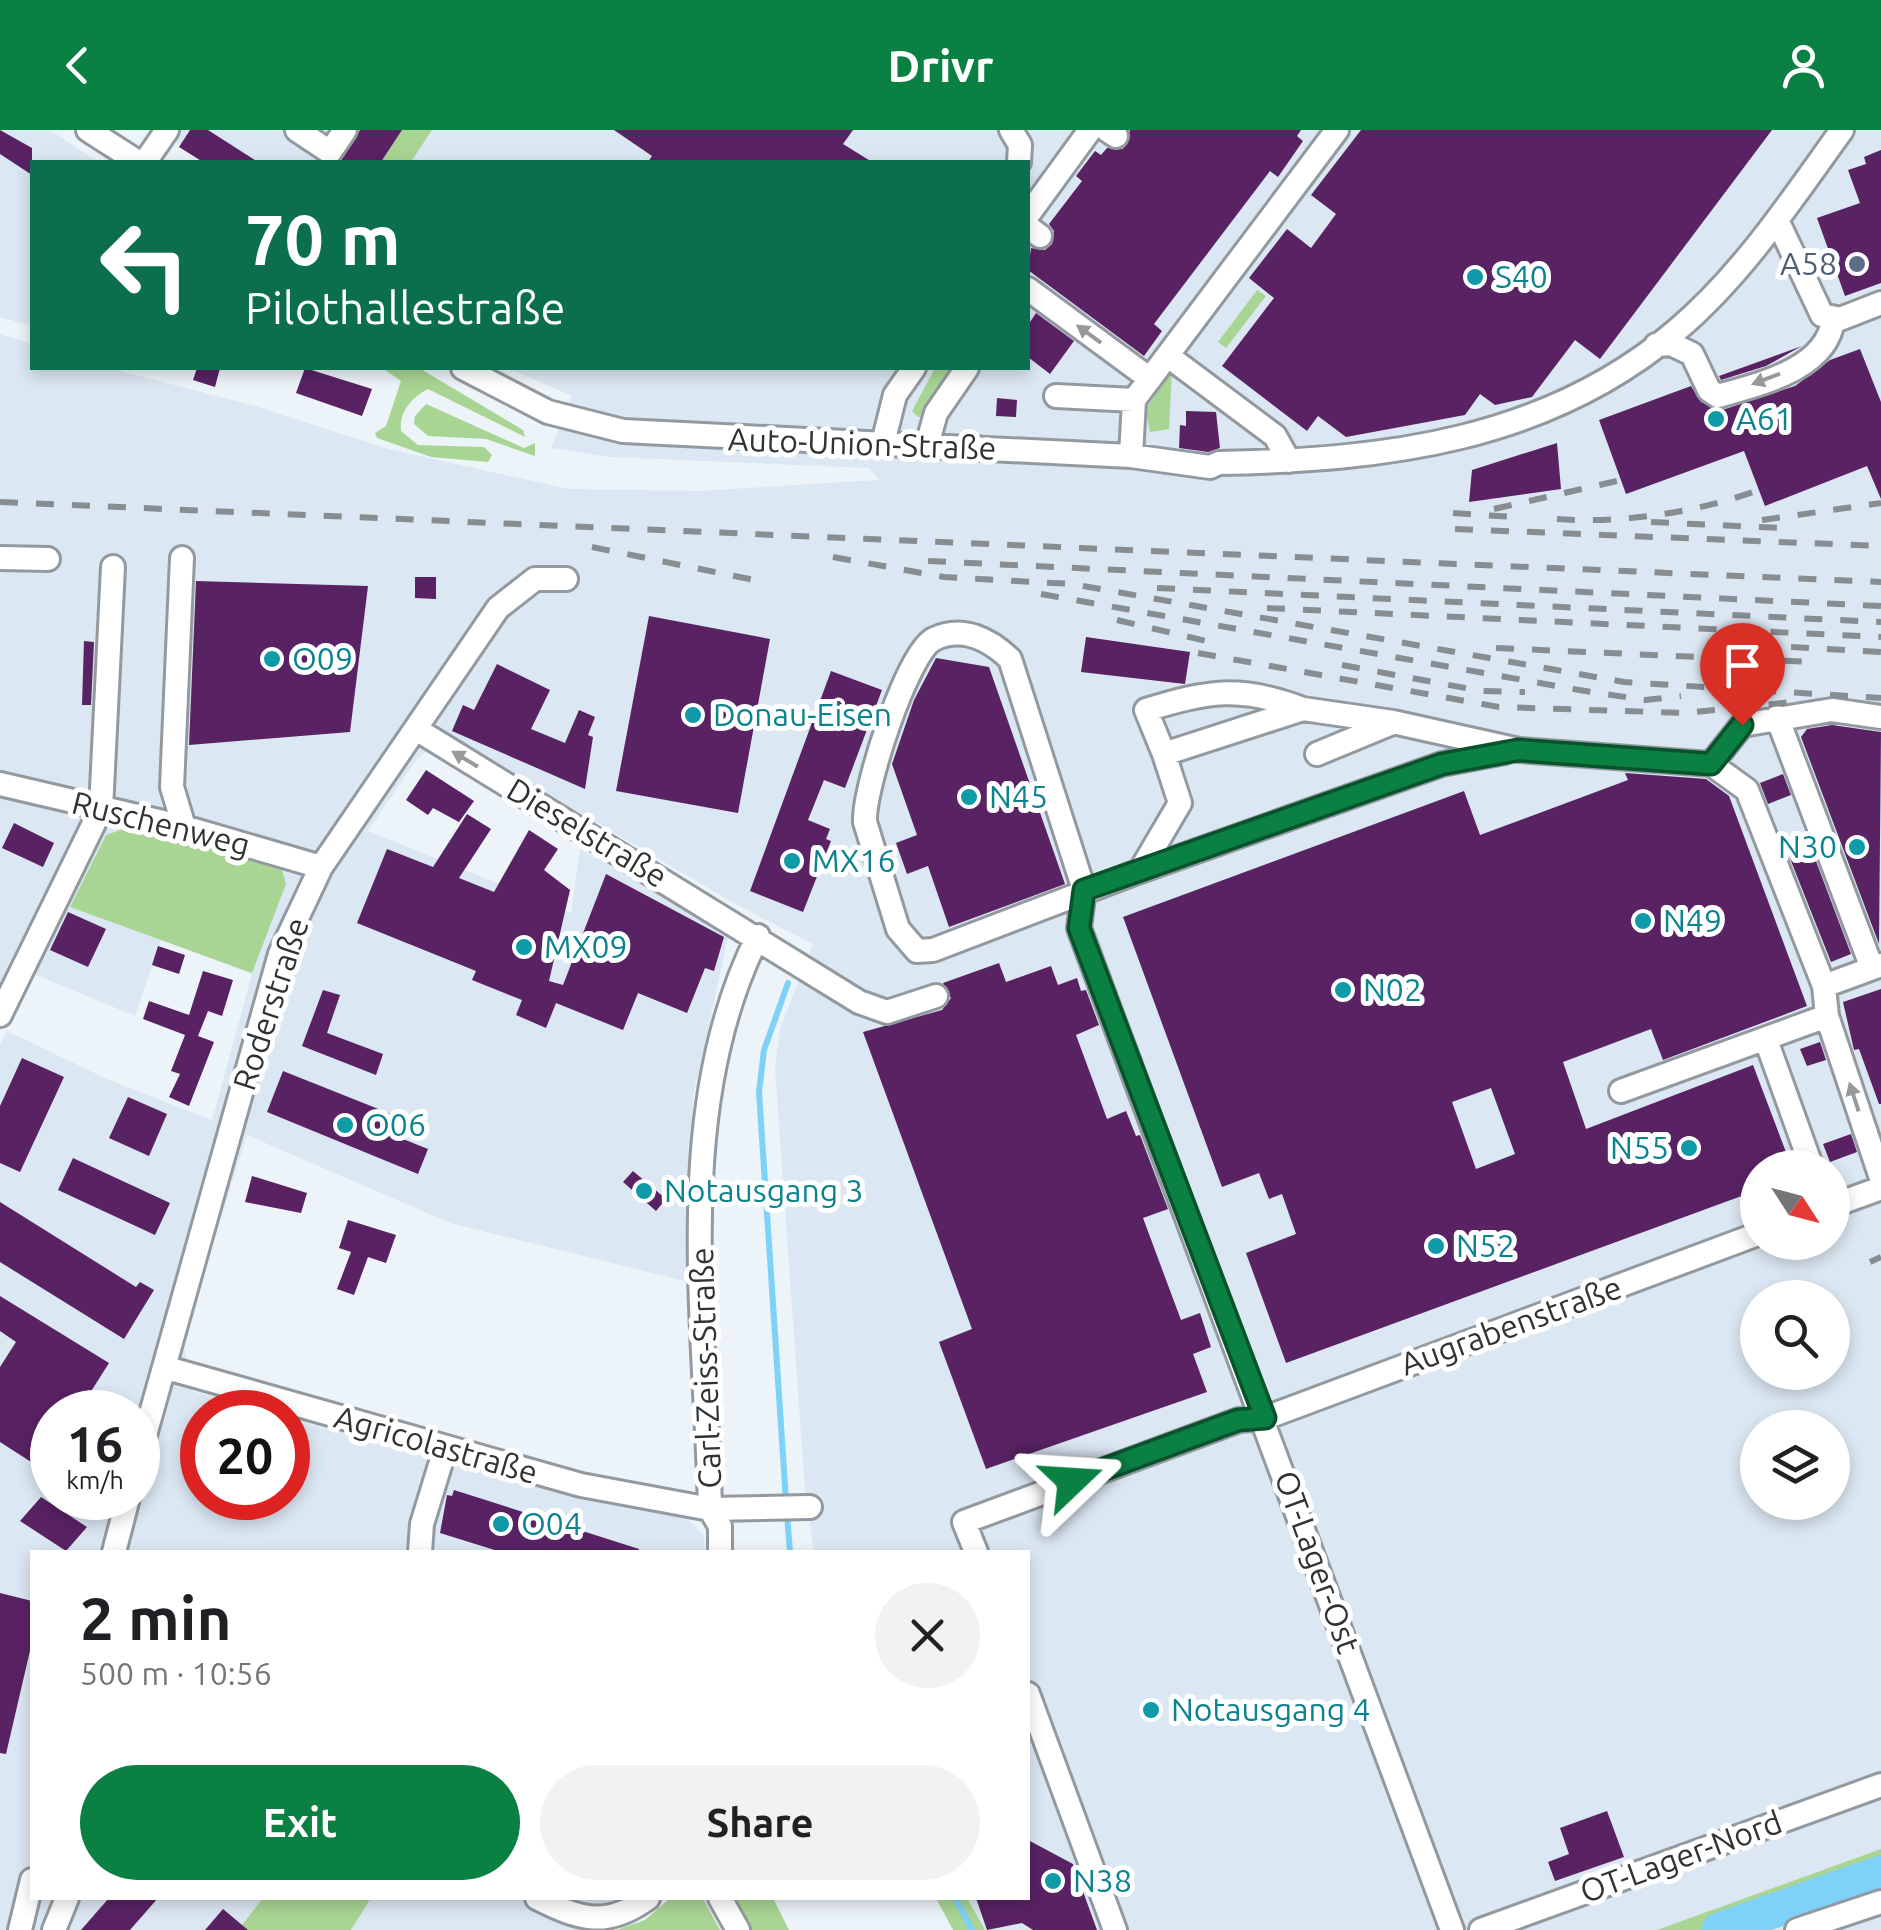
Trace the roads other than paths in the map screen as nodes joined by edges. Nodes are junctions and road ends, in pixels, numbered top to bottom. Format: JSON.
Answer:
{"nodes":[{"id":1,"x":88,"y":130,"type":"edge"},
{"id":2,"x":167,"y":130,"type":"edge"},
{"id":3,"x":297,"y":130,"type":"edge"},
{"id":4,"x":346,"y":130,"type":"edge"},
{"id":5,"x":1012,"y":130,"type":"edge"},
{"id":6,"x":1090,"y":130,"type":"edge"},
{"id":7,"x":1338,"y":130,"type":"edge"},
{"id":8,"x":1842,"y":130,"type":"edge"},
{"id":9,"x":138,"y":160,"type":"edge"},
{"id":10,"x":143,"y":160,"type":"edge"},
{"id":11,"x":1019,"y":160,"type":"edge"},
{"id":12,"x":1030,"y":212,"type":"edge"},
{"id":13,"x":1777,"y":220,"type":"junction"},
{"id":14,"x":1030,"y":290,"type":"edge"},
{"id":15,"x":1881,"y":303,"type":"edge"},
{"id":16,"x":1834,"y":320,"type":"junction"},
{"id":17,"x":1656,"y":345,"type":"junction"},
{"id":18,"x":1168,"y":356,"type":"junction"},
{"id":19,"x":467,"y":370,"type":"edge"},
{"id":20,"x":913,"y":370,"type":"edge"},
{"id":21,"x":966,"y":370,"type":"edge"},
{"id":22,"x":1150,"y":378,"type":"junction"},
{"id":23,"x":1056,"y":396,"type":"dead end"},
{"id":24,"x":1134,"y":400,"type":"junction"},
{"id":25,"x":883,"y":443,"type":"junction"},
{"id":26,"x":927,"y":446,"type":"junction"},
{"id":27,"x":1131,"y":456,"type":"junction"},
{"id":28,"x":1290,"y":462,"type":"junction"},
{"id":29,"x":0,"y":558,"type":"edge"},
{"id":30,"x":182,"y":558,"type":"dead end"},
{"id":31,"x":48,"y":559,"type":"dead end"},
{"id":32,"x":113,"y":567,"type":"dead end"},
{"id":33,"x":566,"y":579,"type":"dead end"},
{"id":34,"x":1302,"y":709,"type":"junction"},
{"id":35,"x":1776,"y":717,"type":"junction"},
{"id":36,"x":1881,"y":717,"type":"edge"},
{"id":37,"x":1393,"y":722,"type":"junction"},
{"id":38,"x":416,"y":729,"type":"junction"},
{"id":39,"x":1518,"y":750,"type":"junction"},
{"id":40,"x":1164,"y":754,"type":"junction"},
{"id":41,"x":1317,"y":754,"type":"dead end"},
{"id":42,"x":1711,"y":764,"type":"junction"},
{"id":43,"x":0,"y":784,"type":"edge"},
{"id":44,"x":101,"y":809,"type":"junction"},
{"id":45,"x":184,"y":827,"type":"junction"},
{"id":46,"x":321,"y":866,"type":"junction"},
{"id":47,"x":1140,"y":871,"type":"junction"},
{"id":48,"x":1084,"y":890,"type":"junction"},
{"id":49,"x":758,"y":936,"type":"junction"},
{"id":50,"x":1877,"y":967,"type":"edge"},
{"id":51,"x":1824,"y":986,"type":"junction"},
{"id":52,"x":936,"y":996,"type":"dead end"},
{"id":53,"x":0,"y":1016,"type":"edge"},
{"id":54,"x":1827,"y":1016,"type":"junction"},
{"id":55,"x":1766,"y":1040,"type":"junction"},
{"id":56,"x":1621,"y":1091,"type":"dead end"},
{"id":57,"x":1806,"y":1150,"type":"edge"},
{"id":58,"x":1881,"y":1178,"type":"edge"},
{"id":59,"x":1881,"y":1188,"type":"edge"},
{"id":60,"x":1850,"y":1199,"type":"edge"},
{"id":61,"x":1740,"y":1241,"type":"edge"},
{"id":62,"x":166,"y":1371,"type":"junction"},
{"id":63,"x":155,"y":1390,"type":"edge"},
{"id":64,"x":1265,"y":1418,"type":"junction"},
{"id":65,"x":445,"y":1450,"type":"junction"},
{"id":66,"x":806,"y":1507,"type":"dead end"},
{"id":67,"x":710,"y":1509,"type":"junction"},
{"id":68,"x":122,"y":1520,"type":"edge"},
{"id":69,"x":115,"y":1550,"type":"edge"},
{"id":70,"x":420,"y":1550,"type":"edge"},
{"id":71,"x":720,"y":1550,"type":"edge"},
{"id":72,"x":975,"y":1550,"type":"edge"},
{"id":73,"x":1030,"y":1699,"type":"edge"},
{"id":74,"x":1881,"y":1785,"type":"edge"},
{"id":75,"x":30,"y":1888,"type":"edge"},
{"id":76,"x":66,"y":1900,"type":"edge"},
{"id":77,"x":541,"y":1900,"type":"edge"},
{"id":78,"x":645,"y":1900,"type":"edge"},
{"id":79,"x":721,"y":1900,"type":"edge"},
{"id":80,"x":1881,"y":1902,"type":"edge"},
{"id":81,"x":20,"y":1930,"type":"edge"},
{"id":82,"x":54,"y":1930,"type":"edge"},
{"id":83,"x":738,"y":1930,"type":"edge"},
{"id":84,"x":1114,"y":1930,"type":"edge"},
{"id":85,"x":1452,"y":1930,"type":"edge"},
{"id":86,"x":1481,"y":1930,"type":"edge"},
{"id":87,"x":1797,"y":1930,"type":"edge"}],
"edges":[{"from":1,"to":9,"type":"street"},
{"from":2,"to":10,"type":"street"},
{"from":3,"to":4,"type":"street"},
{"from":5,"to":11,"type":"street"},
{"from":6,"to":12,"type":"street"},
{"from":7,"to":18,"type":"street"},
{"from":8,"to":13,"type":"street"},
{"from":13,"to":16,"type":"street"},
{"from":13,"to":17,"type":"street"},
{"from":22,"to":14,"type":"street","one_way":true},
{"from":15,"to":16,"type":"street"},
{"from":16,"to":17,"type":"street","one_way":true},
{"from":17,"to":28,"type":"street"},
{"from":18,"to":22,"type":"street"},
{"from":18,"to":28,"type":"street"},
{"from":19,"to":25,"type":"street","name":"Auto-Union-Straße"},
{"from":20,"to":25,"type":"street"},
{"from":21,"to":26,"type":"street"},
{"from":22,"to":24,"type":"street"},
{"from":23,"to":24,"type":"street"},
{"from":24,"to":27,"type":"street"},
{"from":25,"to":26,"type":"street","name":"Auto-Union-Straße"},
{"from":26,"to":27,"type":"street","name":"Auto-Union-Straße"},
{"from":27,"to":28,"type":"street","name":"Auto-Union-Straße"},
{"from":29,"to":31,"type":"street"},
{"from":30,"to":45,"type":"street"},
{"from":32,"to":44,"type":"street"},
{"from":33,"to":38,"type":"street","name":"Roderstraße"},
{"from":34,"to":37,"type":"street"},
{"from":34,"to":40,"type":"street"},
{"from":34,"to":40,"type":"street"},
{"from":35,"to":36,"type":"street"},
{"from":35,"to":42,"type":"street"},
{"from":35,"to":50,"type":"street"},
{"from":37,"to":39,"type":"street"},
{"from":37,"to":41,"type":"street"},
{"from":38,"to":46,"type":"street","name":"Roderstraße"},
{"from":49,"to":38,"type":"street","name":"Dieselstraße","one_way":true},
{"from":39,"to":42,"type":"street"},
{"from":39,"to":47,"type":"street"},
{"from":40,"to":47,"type":"street"},
{"from":42,"to":51,"type":"street"},
{"from":43,"to":44,"type":"street","name":"Ruschenweg"},
{"from":44,"to":45,"type":"street","name":"Ruschenweg"},
{"from":44,"to":53,"type":"street"},
{"from":45,"to":46,"type":"street","name":"Ruschenweg"},
{"from":46,"to":62,"type":"street","name":"Roderstraße"},
{"from":47,"to":48,"type":"street"},
{"from":48,"to":48,"type":"street"},
{"from":48,"to":64,"type":"street","name":"OT-Lager-Ost"},
{"from":49,"to":52,"type":"street","name":"Dieselstraße"},
{"from":49,"to":67,"type":"street","name":"Carl-Zeiss-Straße"},
{"from":50,"to":51,"type":"street"},
{"from":51,"to":54,"type":"street"},
{"from":54,"to":55,"type":"street"},
{"from":58,"to":54,"type":"street","one_way":true},
{"from":55,"to":56,"type":"street"},
{"from":55,"to":57,"type":"street"},
{"from":59,"to":60,"type":"street"},
{"from":61,"to":64,"type":"street","name":"Augrabenstraße"},
{"from":62,"to":63,"type":"street","name":"Roderstraße"},
{"from":62,"to":65,"type":"street","name":"Agricolastraße"},
{"from":64,"to":72,"type":"street","name":"Augrabenstraße"},
{"from":64,"to":85,"type":"street","name":"OT-Lager-Ost"},
{"from":65,"to":67,"type":"street","name":"Agricolastraße"},
{"from":65,"to":70,"type":"street"},
{"from":66,"to":67,"type":"street","name":"Agricolastraße"},
{"from":67,"to":71,"type":"street","name":"Carl-Zeiss-Straße"},
{"from":68,"to":69,"type":"street"},
{"from":73,"to":84,"type":"street"},
{"from":74,"to":86,"type":"street","name":"OT-Lager-Nord"},
{"from":75,"to":81,"type":"street"},
{"from":76,"to":82,"type":"street"},
{"from":77,"to":78,"type":"street"},
{"from":79,"to":83,"type":"street"},
{"from":80,"to":87,"type":"street"}]}
